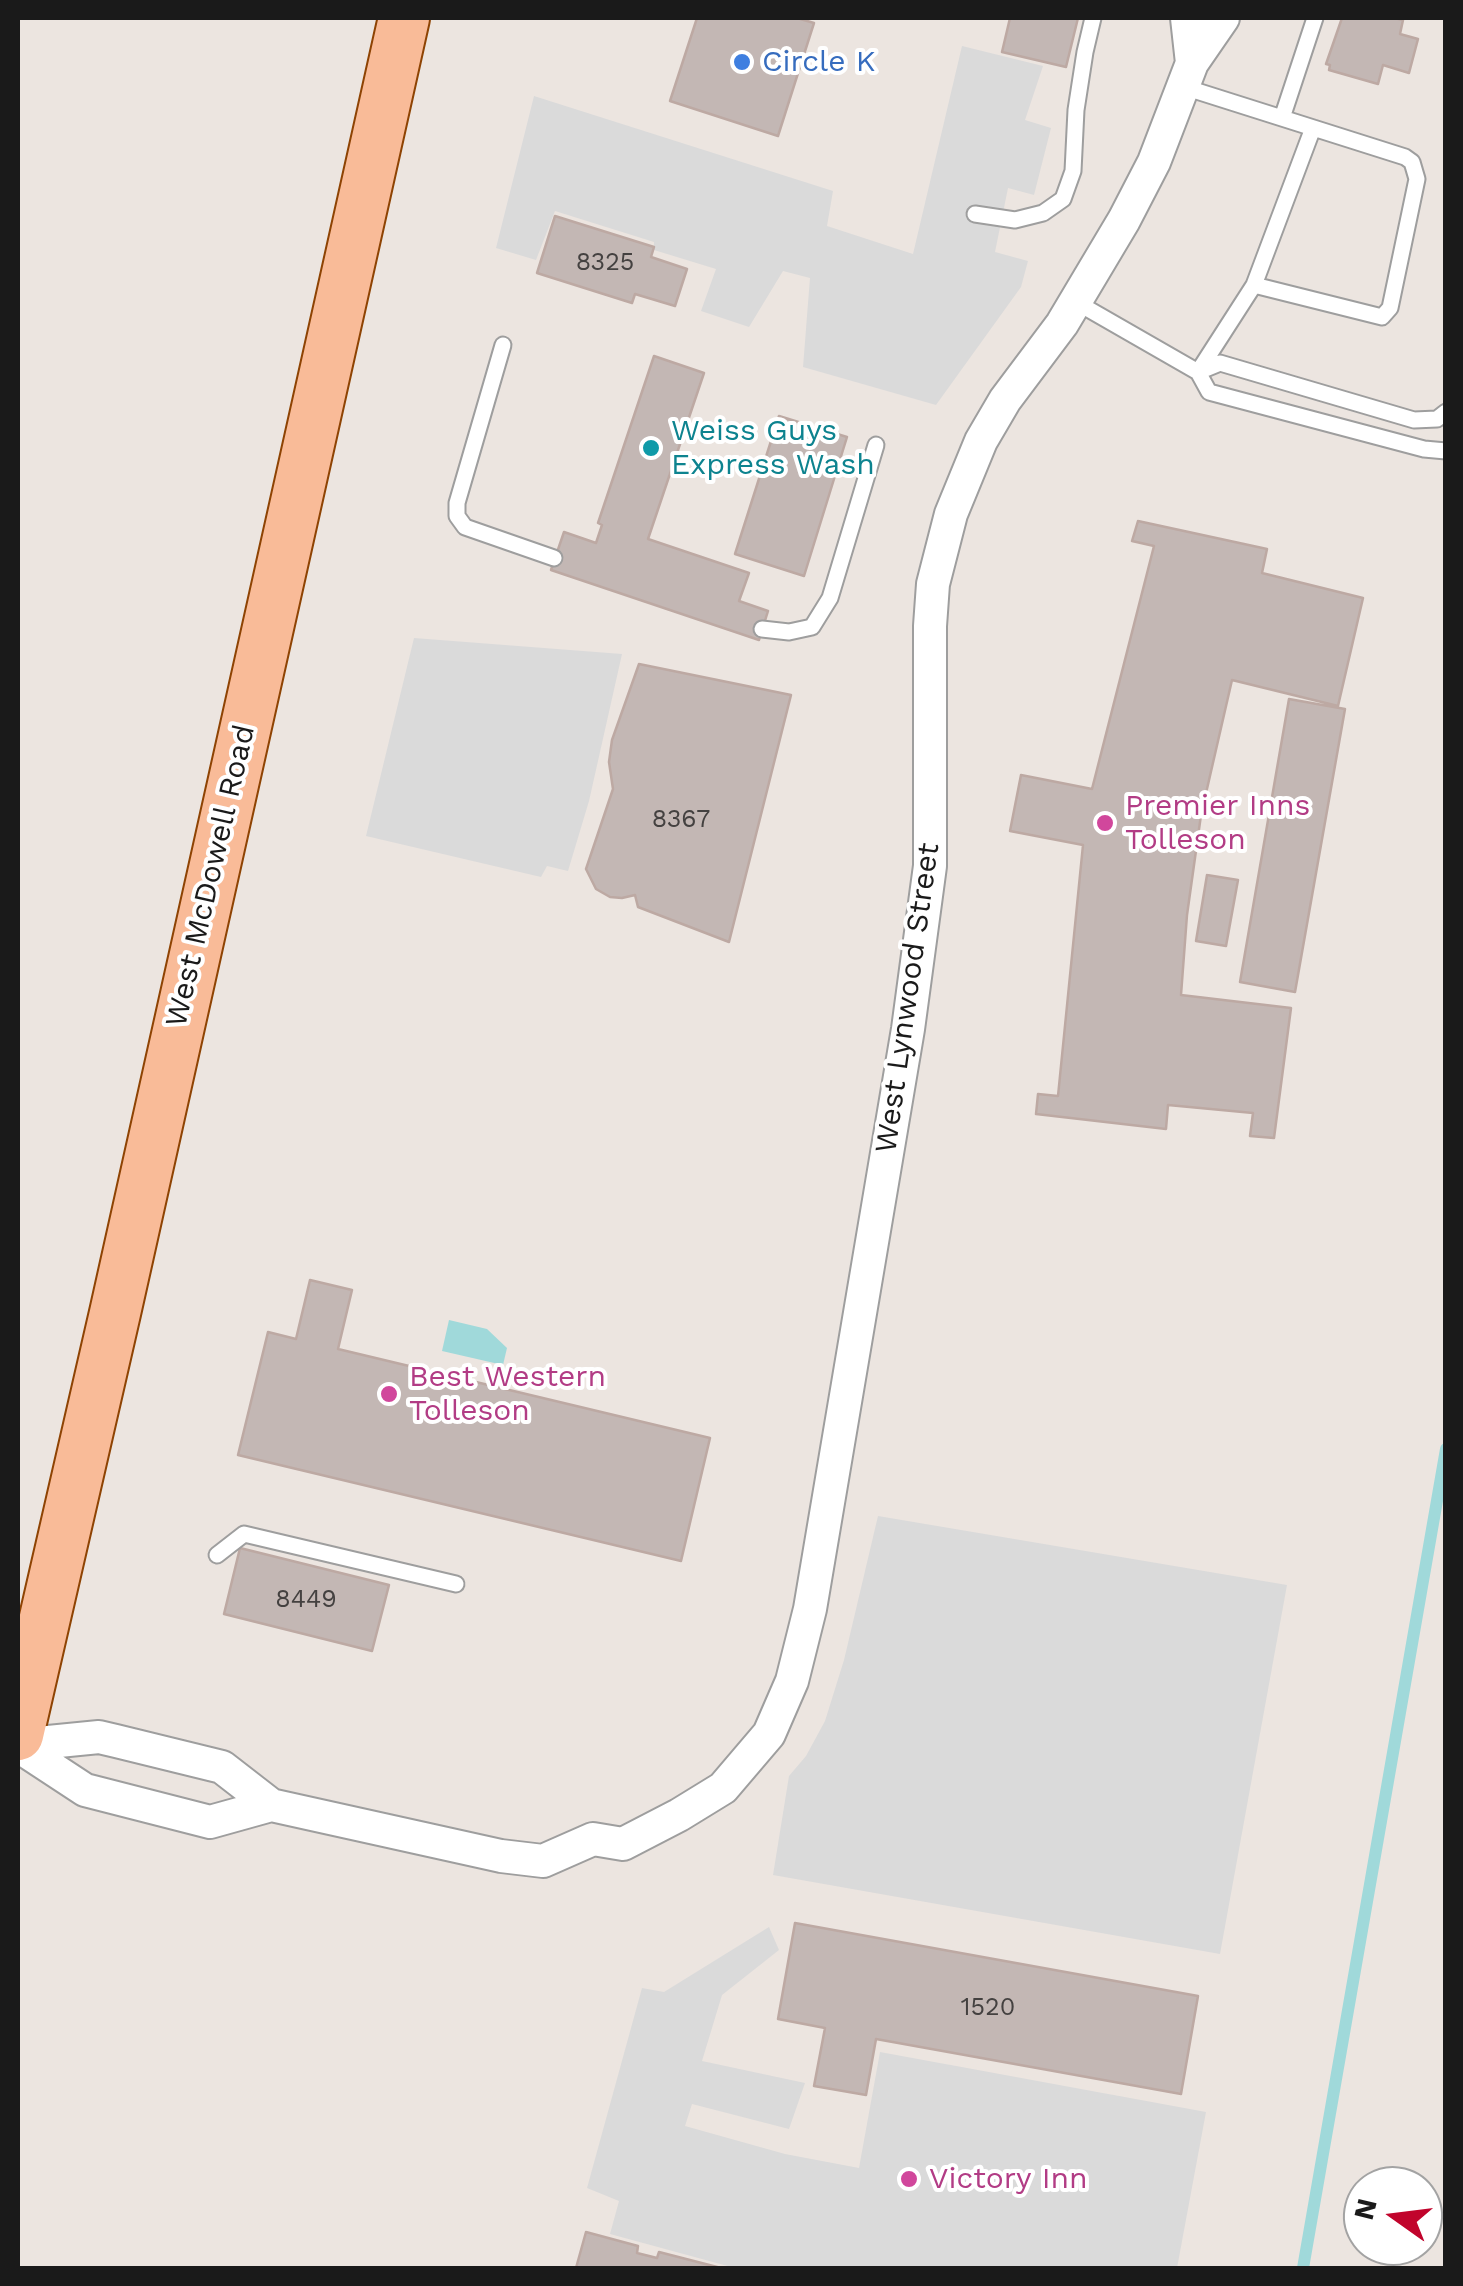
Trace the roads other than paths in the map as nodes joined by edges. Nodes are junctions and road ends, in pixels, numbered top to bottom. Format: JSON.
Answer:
{"nodes":[{"id":1,"x":404,"y":18,"type":"edge"},
{"id":2,"x":1093,"y":18,"type":"edge"},
{"id":3,"x":1187,"y":18,"type":"edge"},
{"id":4,"x":1223,"y":18,"type":"edge"},
{"id":5,"x":1315,"y":18,"type":"edge"},
{"id":6,"x":1188,"y":75,"type":"junction"},
{"id":7,"x":1282,"y":118,"type":"junction"},
{"id":8,"x":1313,"y":128,"type":"junction"},
{"id":9,"x":974,"y":214,"type":"dead end"},
{"id":10,"x":1254,"y":285,"type":"junction"},
{"id":11,"x":1076,"y":302,"type":"junction"},
{"id":12,"x":503,"y":345,"type":"dead end"},
{"id":13,"x":1198,"y":372,"type":"junction"},
{"id":14,"x":1446,"y":412,"type":"edge"},
{"id":15,"x":876,"y":444,"type":"dead end"},
{"id":16,"x":1446,"y":451,"type":"edge"},
{"id":17,"x":554,"y":558,"type":"dead end"},
{"id":18,"x":762,"y":629,"type":"dead end"},
{"id":19,"x":217,"y":1555,"type":"dead end"},
{"id":20,"x":456,"y":1584,"type":"dead end"},
{"id":21,"x":18,"y":1735,"type":"edge"},
{"id":22,"x":18,"y":1746,"type":"edge"},
{"id":23,"x":271,"y":1805,"type":"junction"}],
"edges":[{"from":1,"to":21,"type":"main road","name":"West McDowell Road"},
{"from":2,"to":9,"type":"lane"},
{"from":3,"to":6,"type":"street","name":"West Lynwood Street"},
{"from":4,"to":6,"type":"street","name":"West Lynwood Street"},
{"from":5,"to":7,"type":"lane"},
{"from":6,"to":7,"type":"lane"},
{"from":6,"to":11,"type":"street","name":"West Lynwood Street"},
{"from":7,"to":8,"type":"lane"},
{"from":8,"to":10,"type":"lane"},
{"from":8,"to":10,"type":"lane"},
{"from":10,"to":13,"type":"lane"},
{"from":11,"to":13,"type":"lane"},
{"from":11,"to":23,"type":"street","name":"West Lynwood Street"},
{"from":12,"to":17,"type":"lane"},
{"from":13,"to":14,"type":"lane"},
{"from":13,"to":16,"type":"lane"},
{"from":15,"to":18,"type":"lane"},
{"from":19,"to":20,"type":"lane"},
{"from":22,"to":23,"type":"street"},
{"from":22,"to":23,"type":"street"}]}
